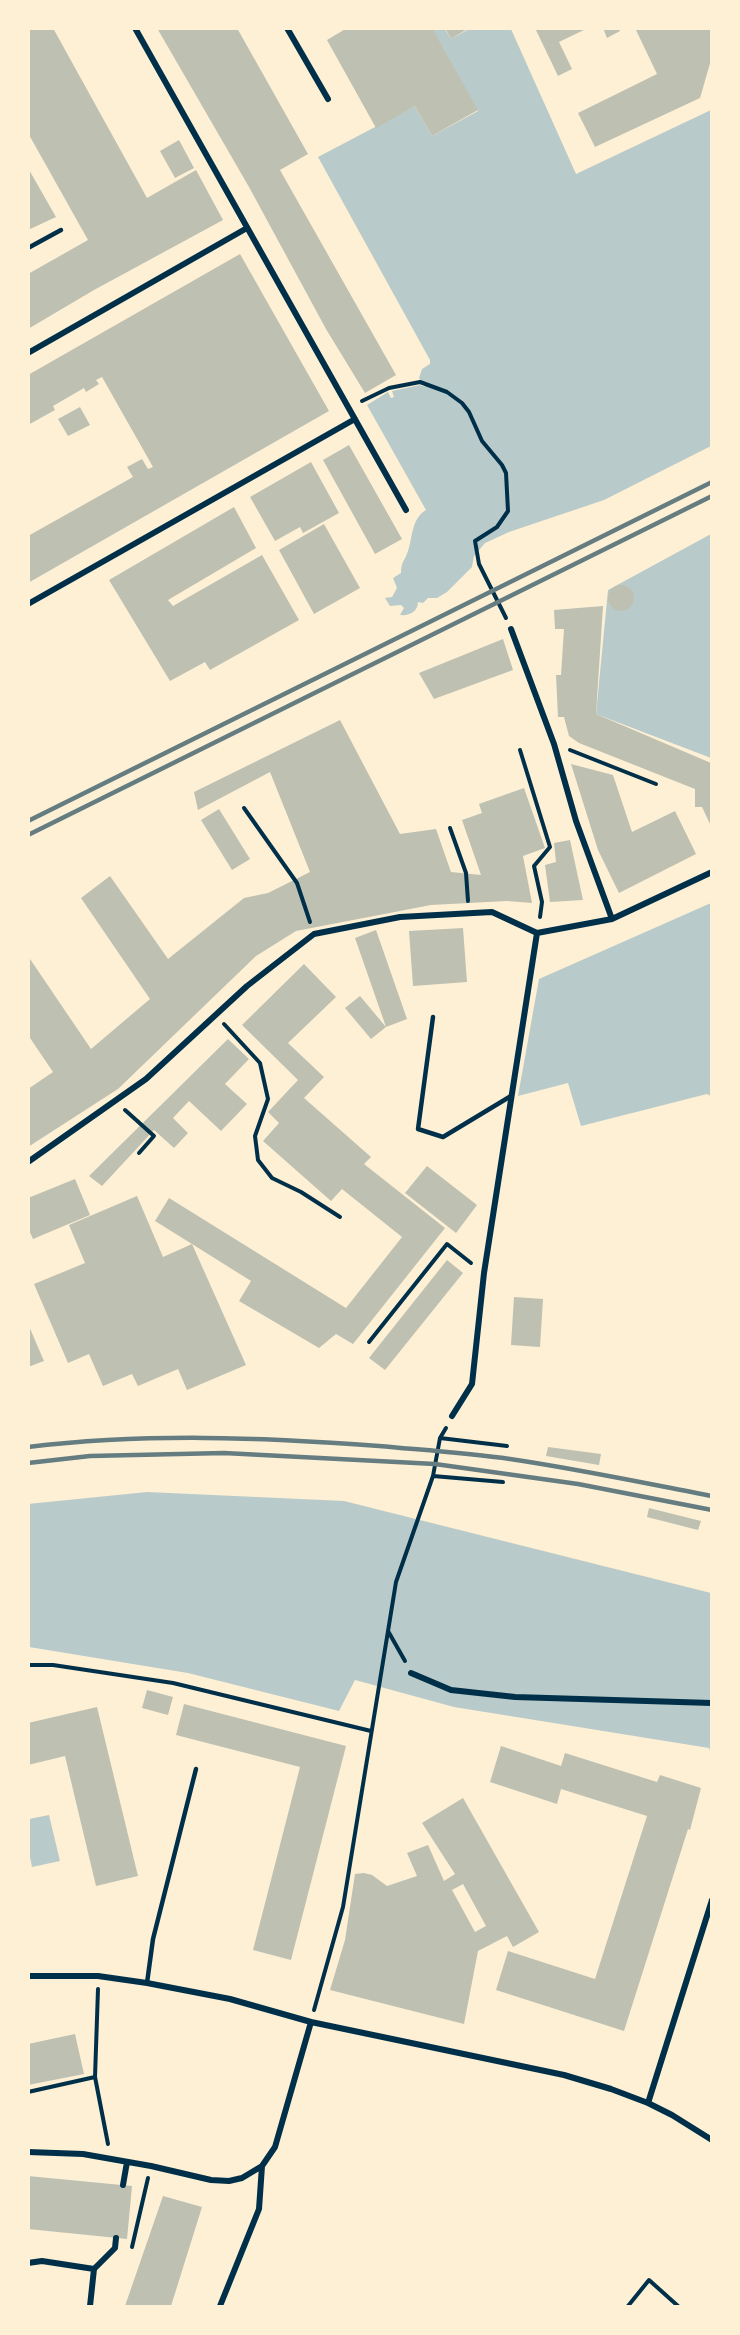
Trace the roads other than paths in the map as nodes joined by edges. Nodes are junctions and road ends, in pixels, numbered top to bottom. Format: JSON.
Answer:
{"nodes":[{"id":1,"x":135,"y":28,"type":"edge"},
{"id":2,"x":288,"y":29,"type":"edge"},
{"id":3,"x":327,"y":99,"type":"dead end"},
{"id":4,"x":247,"y":228,"type":"junction"},
{"id":5,"x":61,"y":230,"type":"dead end"},
{"id":6,"x":28,"y":248,"type":"edge"},
{"id":7,"x":28,"y":353,"type":"edge"},
{"id":8,"x":355,"y":419,"type":"junction"},
{"id":9,"x":406,"y":510,"type":"dead end"},
{"id":10,"x":28,"y":604,"type":"edge"},
{"id":11,"x":512,"y":629,"type":"road end"},
{"id":12,"x":711,"y":872,"type":"edge"},
{"id":13,"x":612,"y":919,"type":"junction"},
{"id":14,"x":537,"y":933,"type":"junction"},
{"id":15,"x":433,"y":1017,"type":"dead end"},
{"id":16,"x":511,"y":1096,"type":"junction"},
{"id":17,"x":28,"y":1162,"type":"edge"},
{"id":18,"x":452,"y":1416,"type":"road end"},
{"id":19,"x":411,"y":1673,"type":"road end"},
{"id":20,"x":711,"y":1703,"type":"edge"},
{"id":21,"x":196,"y":1769,"type":"dead end"},
{"id":22,"x":711,"y":1900,"type":"edge"},
{"id":23,"x":28,"y":1976,"type":"edge"},
{"id":24,"x":147,"y":1983,"type":"junction"},
{"id":25,"x":311,"y":2022,"type":"junction"},
{"id":26,"x":648,"y":2103,"type":"junction"},
{"id":27,"x":711,"y":2140,"type":"edge"},
{"id":28,"x":28,"y":2152,"type":"edge"},
{"id":29,"x":127,"y":2162,"type":"junction"},
{"id":30,"x":262,"y":2166,"type":"junction"},
{"id":31,"x":123,"y":2185,"type":"dead end"},
{"id":32,"x":116,"y":2238,"type":"dead end"},
{"id":33,"x":28,"y":2263,"type":"edge"},
{"id":34,"x":94,"y":2269,"type":"junction"},
{"id":35,"x":90,"y":2307,"type":"edge"},
{"id":36,"x":220,"y":2307,"type":"edge"}],
"edges":[{"from":1,"to":4,"type":"street"},
{"from":2,"to":3,"type":"street"},
{"from":4,"to":7,"type":"street"},
{"from":4,"to":8,"type":"street"},
{"from":5,"to":6,"type":"lane"},
{"from":8,"to":9,"type":"street"},
{"from":8,"to":10,"type":"street"},
{"from":11,"to":13,"type":"street"},
{"from":12,"to":13,"type":"street"},
{"from":13,"to":14,"type":"street"},
{"from":14,"to":16,"type":"street"},
{"from":14,"to":17,"type":"street"},
{"from":15,"to":16,"type":"lane"},
{"from":16,"to":18,"type":"street"},
{"from":19,"to":20,"type":"street"},
{"from":21,"to":24,"type":"lane"},
{"from":22,"to":26,"type":"street"},
{"from":23,"to":24,"type":"street"},
{"from":24,"to":25,"type":"street"},
{"from":25,"to":26,"type":"street"},
{"from":25,"to":30,"type":"street"},
{"from":26,"to":27,"type":"street"},
{"from":28,"to":29,"type":"street"},
{"from":29,"to":30,"type":"street"},
{"from":29,"to":31,"type":"street"},
{"from":30,"to":36,"type":"street"},
{"from":32,"to":34,"type":"street"},
{"from":33,"to":34,"type":"street"},
{"from":34,"to":35,"type":"street"}]}
